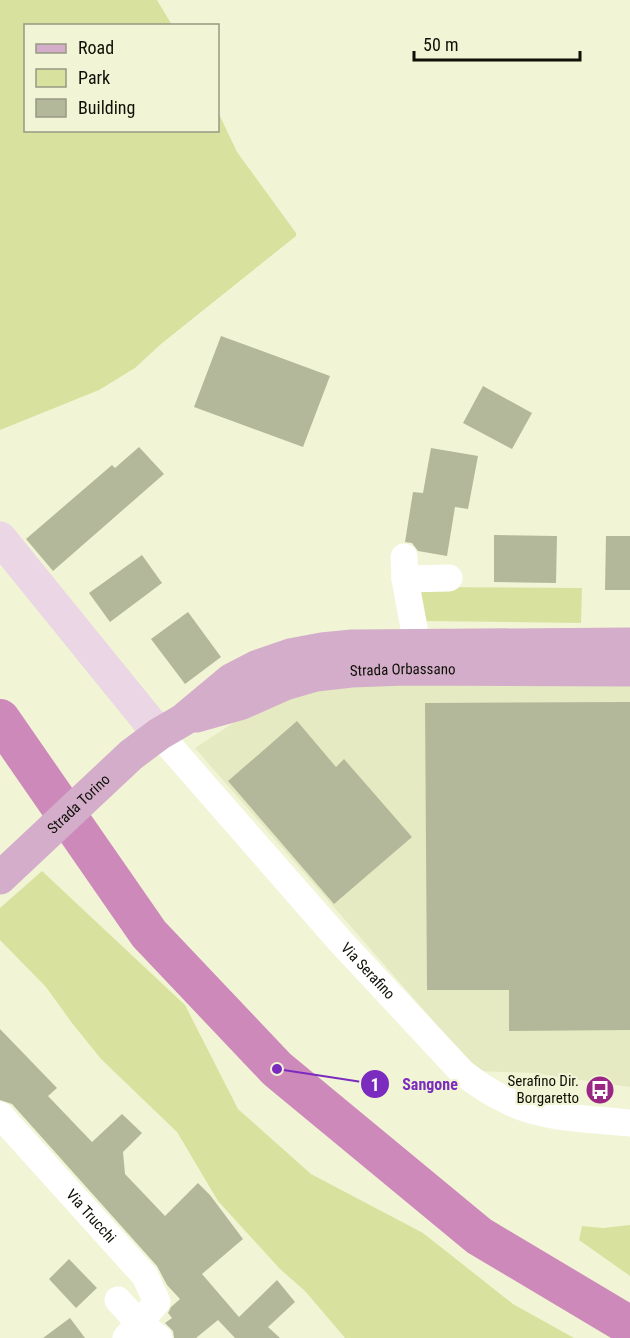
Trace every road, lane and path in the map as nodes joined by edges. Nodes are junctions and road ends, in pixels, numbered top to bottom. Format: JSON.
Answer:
{"nodes":[{"id":1,"x":0,"y":538,"type":"edge"},
{"id":2,"x":449,"y":578,"type":"dead end"},
{"id":3,"x":417,"y":644,"type":"junction"},
{"id":4,"x":630,"y":644,"type":"edge"},
{"id":5,"x":630,"y":670,"type":"edge"},
{"id":6,"x":171,"y":727,"type":"junction"},
{"id":7,"x":9,"y":870,"type":"edge"},
{"id":8,"x":0,"y":1115,"type":"edge"},
{"id":9,"x":628,"y":1122,"type":"edge"},
{"id":10,"x":118,"y":1300,"type":"dead end"},
{"id":11,"x":141,"y":1333,"type":"edge"}],
"edges":[{"from":1,"to":6,"type":"street"},
{"from":2,"to":3,"type":"street","name":"Strada Orbassano"},
{"from":3,"to":4,"type":"main road","name":"Strada Orbassano"},
{"from":3,"to":6,"type":"main road","name":"Strada Orbassano"},
{"from":5,"to":6,"type":"main road","name":"Strada Orbassano"},
{"from":6,"to":7,"type":"main road","name":"Strada Torino"},
{"from":6,"to":9,"type":"street","name":"Via Serafino"},
{"from":8,"to":11,"type":"street","name":"Via Trucchi"},
{"from":10,"to":11,"type":"street","name":"Via Trucchi"}]}
